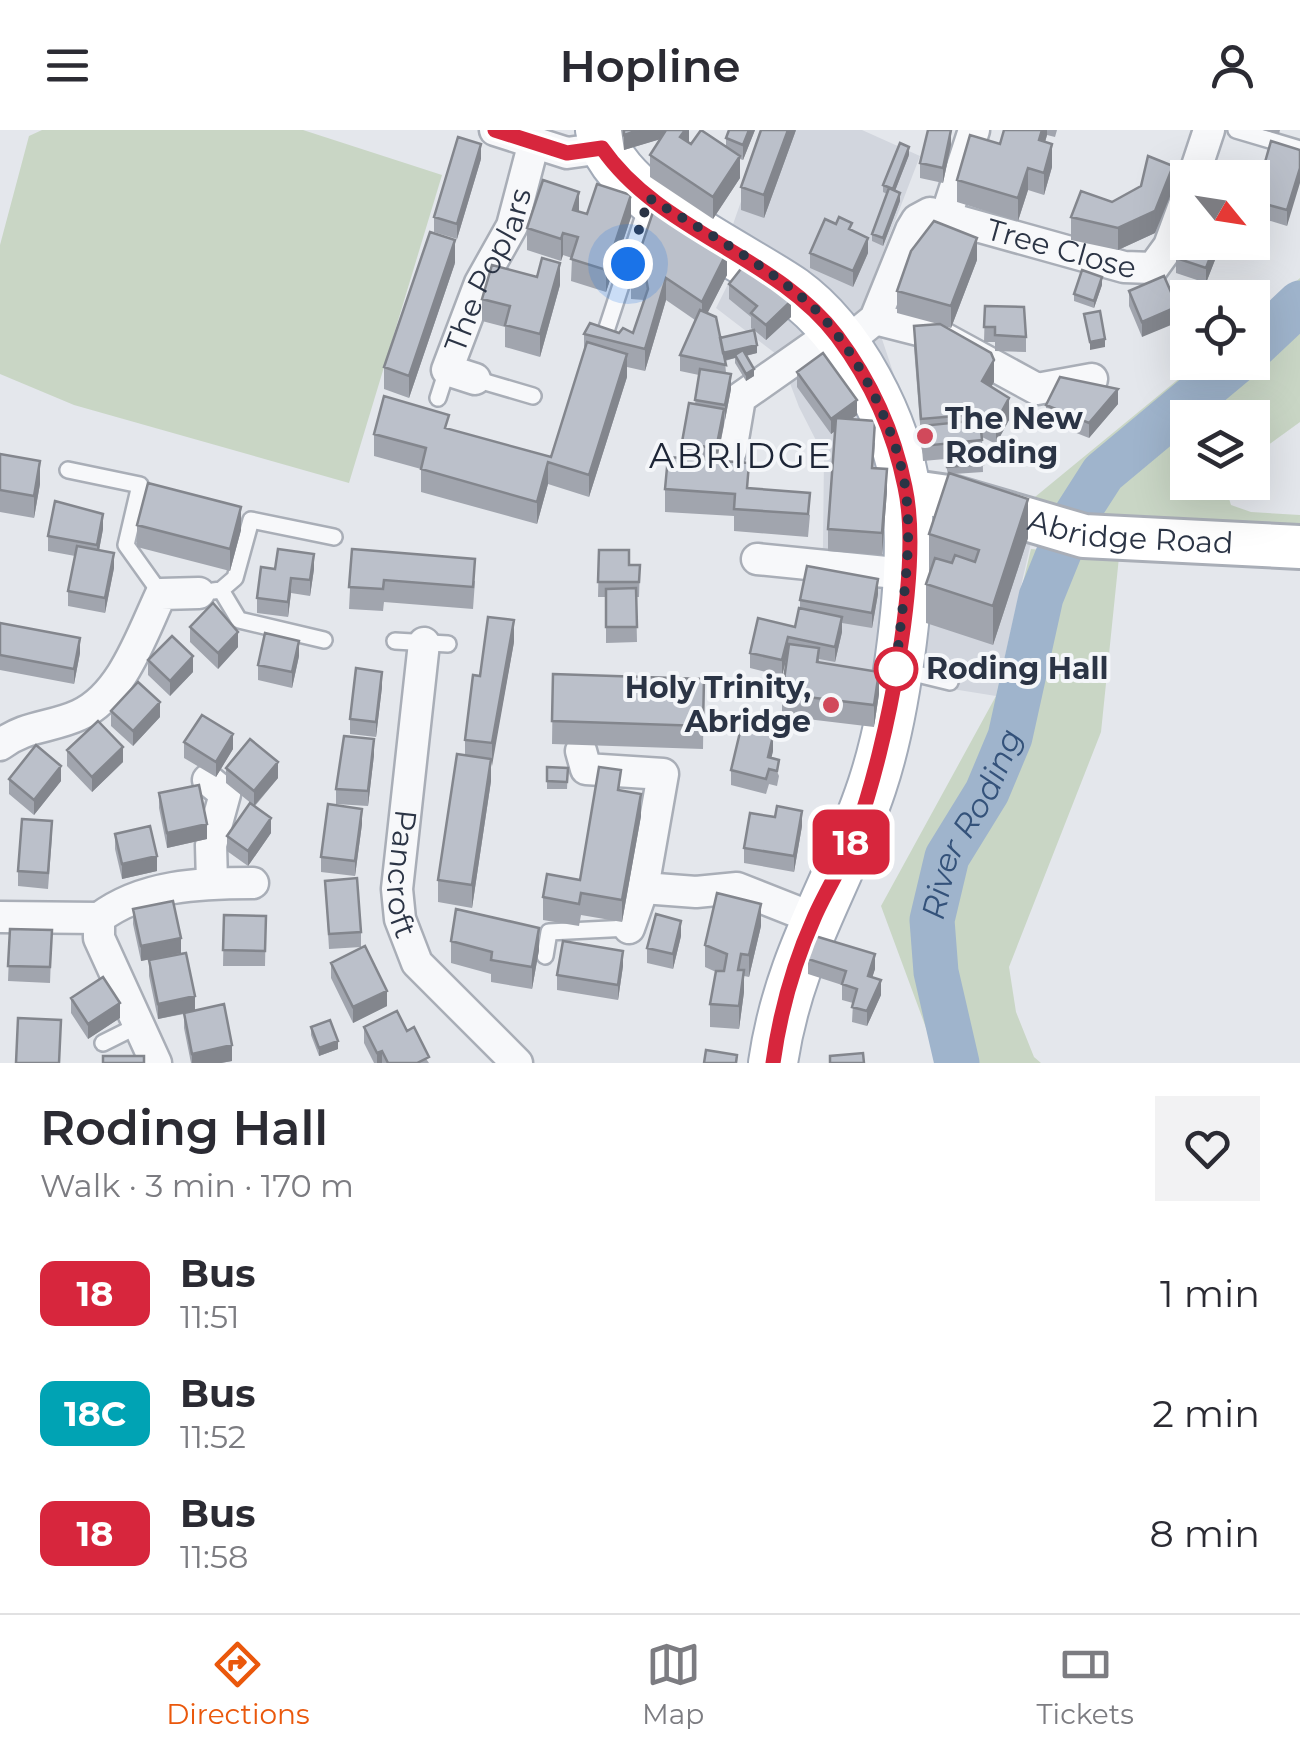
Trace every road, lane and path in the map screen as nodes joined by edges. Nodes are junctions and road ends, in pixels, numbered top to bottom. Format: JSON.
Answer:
{"nodes":[{"id":1,"x":494,"y":130,"type":"edge"},
{"id":2,"x":974,"y":130,"type":"edge"},
{"id":3,"x":1209,"y":130,"type":"edge"},
{"id":4,"x":1236,"y":130,"type":"edge"},
{"id":5,"x":601,"y":139,"type":"edge"},
{"id":6,"x":534,"y":142,"type":"junction"},
{"id":7,"x":1300,"y":149,"type":"edge"},
{"id":8,"x":1199,"y":160,"type":"edge"},
{"id":9,"x":649,"y":198,"type":"junction"},
{"id":10,"x":946,"y":216,"type":"junction"},
{"id":11,"x":1170,"y":246,"type":"edge"},
{"id":12,"x":606,"y":331,"type":"edge"},
{"id":13,"x":851,"y":332,"type":"junction"},
{"id":14,"x":1092,"y":379,"type":"edge"},
{"id":15,"x":453,"y":382,"type":"joint"},
{"id":16,"x":533,"y":396,"type":"dead end"},
{"id":17,"x":731,"y":450,"type":"dead end"},
{"id":18,"x":68,"y":470,"type":"dead end"},
{"id":19,"x":906,"y":491,"type":"junction"},
{"id":20,"x":334,"y":537,"type":"dead end"},
{"id":21,"x":1300,"y":547,"type":"edge"},
{"id":22,"x":757,"y":558,"type":"dead end"},
{"id":23,"x":906,"y":574,"type":"junction"},
{"id":24,"x":210,"y":592,"type":"junction"},
{"id":25,"x":161,"y":594,"type":"junction"},
{"id":26,"x":324,"y":640,"type":"dead end"},
{"id":27,"x":422,"y":643,"type":"dead end"},
{"id":28,"x":896,"y":669,"type":"junction"},
{"id":29,"x":950,"y":682,"type":"dead end"},
{"id":30,"x":6,"y":728,"type":"edge"},
{"id":31,"x":581,"y":751,"type":"dead end"},
{"id":32,"x":208,"y":780,"type":"dead end"},
{"id":33,"x":212,"y":882,"type":"junction"},
{"id":34,"x":254,"y":882,"type":"dead end"},
{"id":35,"x":643,"y":888,"type":"junction"},
{"id":36,"x":0,"y":917,"type":"edge"},
{"id":37,"x":99,"y":918,"type":"junction"},
{"id":38,"x":813,"y":918,"type":"junction"},
{"id":39,"x":630,"y":928,"type":"joint"},
{"id":40,"x":544,"y":956,"type":"dead end"},
{"id":41,"x":139,"y":1025,"type":"junction"},
{"id":42,"x":103,"y":1043,"type":"dead end"},
{"id":43,"x":156,"y":1063,"type":"edge"},
{"id":44,"x":518,"y":1063,"type":"edge"},
{"id":45,"x":773,"y":1063,"type":"edge"}],
"edges":[{"from":1,"to":6,"type":"street"},
{"from":2,"to":10,"type":"street","name":"Tree Close"},
{"from":3,"to":8,"type":"street"},
{"from":4,"to":7,"type":"lane"},
{"from":5,"to":6,"type":"street"},
{"from":5,"to":9,"type":"main road"},
{"from":6,"to":15,"type":"street","name":"The Poplars"},
{"from":9,"to":12,"type":"lane"},
{"from":9,"to":13,"type":"main road"},
{"from":10,"to":11,"type":"street","name":"Tree Close"},
{"from":10,"to":13,"type":"street","name":"Tree Close"},
{"from":13,"to":14,"type":"street"},
{"from":13,"to":17,"type":"street"},
{"from":13,"to":19,"type":"main road"},
{"from":15,"to":16,"type":"lane"},
{"from":18,"to":25,"type":"lane"},
{"from":19,"to":21,"type":"main road","name":"Abridge Road"},
{"from":19,"to":23,"type":"main road"},
{"from":20,"to":24,"type":"lane"},
{"from":22,"to":23,"type":"street"},
{"from":23,"to":28,"type":"main road"},
{"from":24,"to":25,"type":"street"},
{"from":24,"to":26,"type":"lane"},
{"from":25,"to":30,"type":"street"},
{"from":27,"to":44,"type":"street","name":"Pancroft"},
{"from":28,"to":29,"type":"lane"},
{"from":28,"to":38,"type":"main road"},
{"from":31,"to":35,"type":"street"},
{"from":32,"to":33,"type":"street"},
{"from":33,"to":34,"type":"street"},
{"from":33,"to":37,"type":"street"},
{"from":35,"to":38,"type":"street"},
{"from":35,"to":39,"type":"street"},
{"from":36,"to":37,"type":"street"},
{"from":37,"to":41,"type":"street"},
{"from":38,"to":45,"type":"main road"},
{"from":39,"to":40,"type":"lane"},
{"from":41,"to":42,"type":"lane"},
{"from":41,"to":43,"type":"street"}]}
